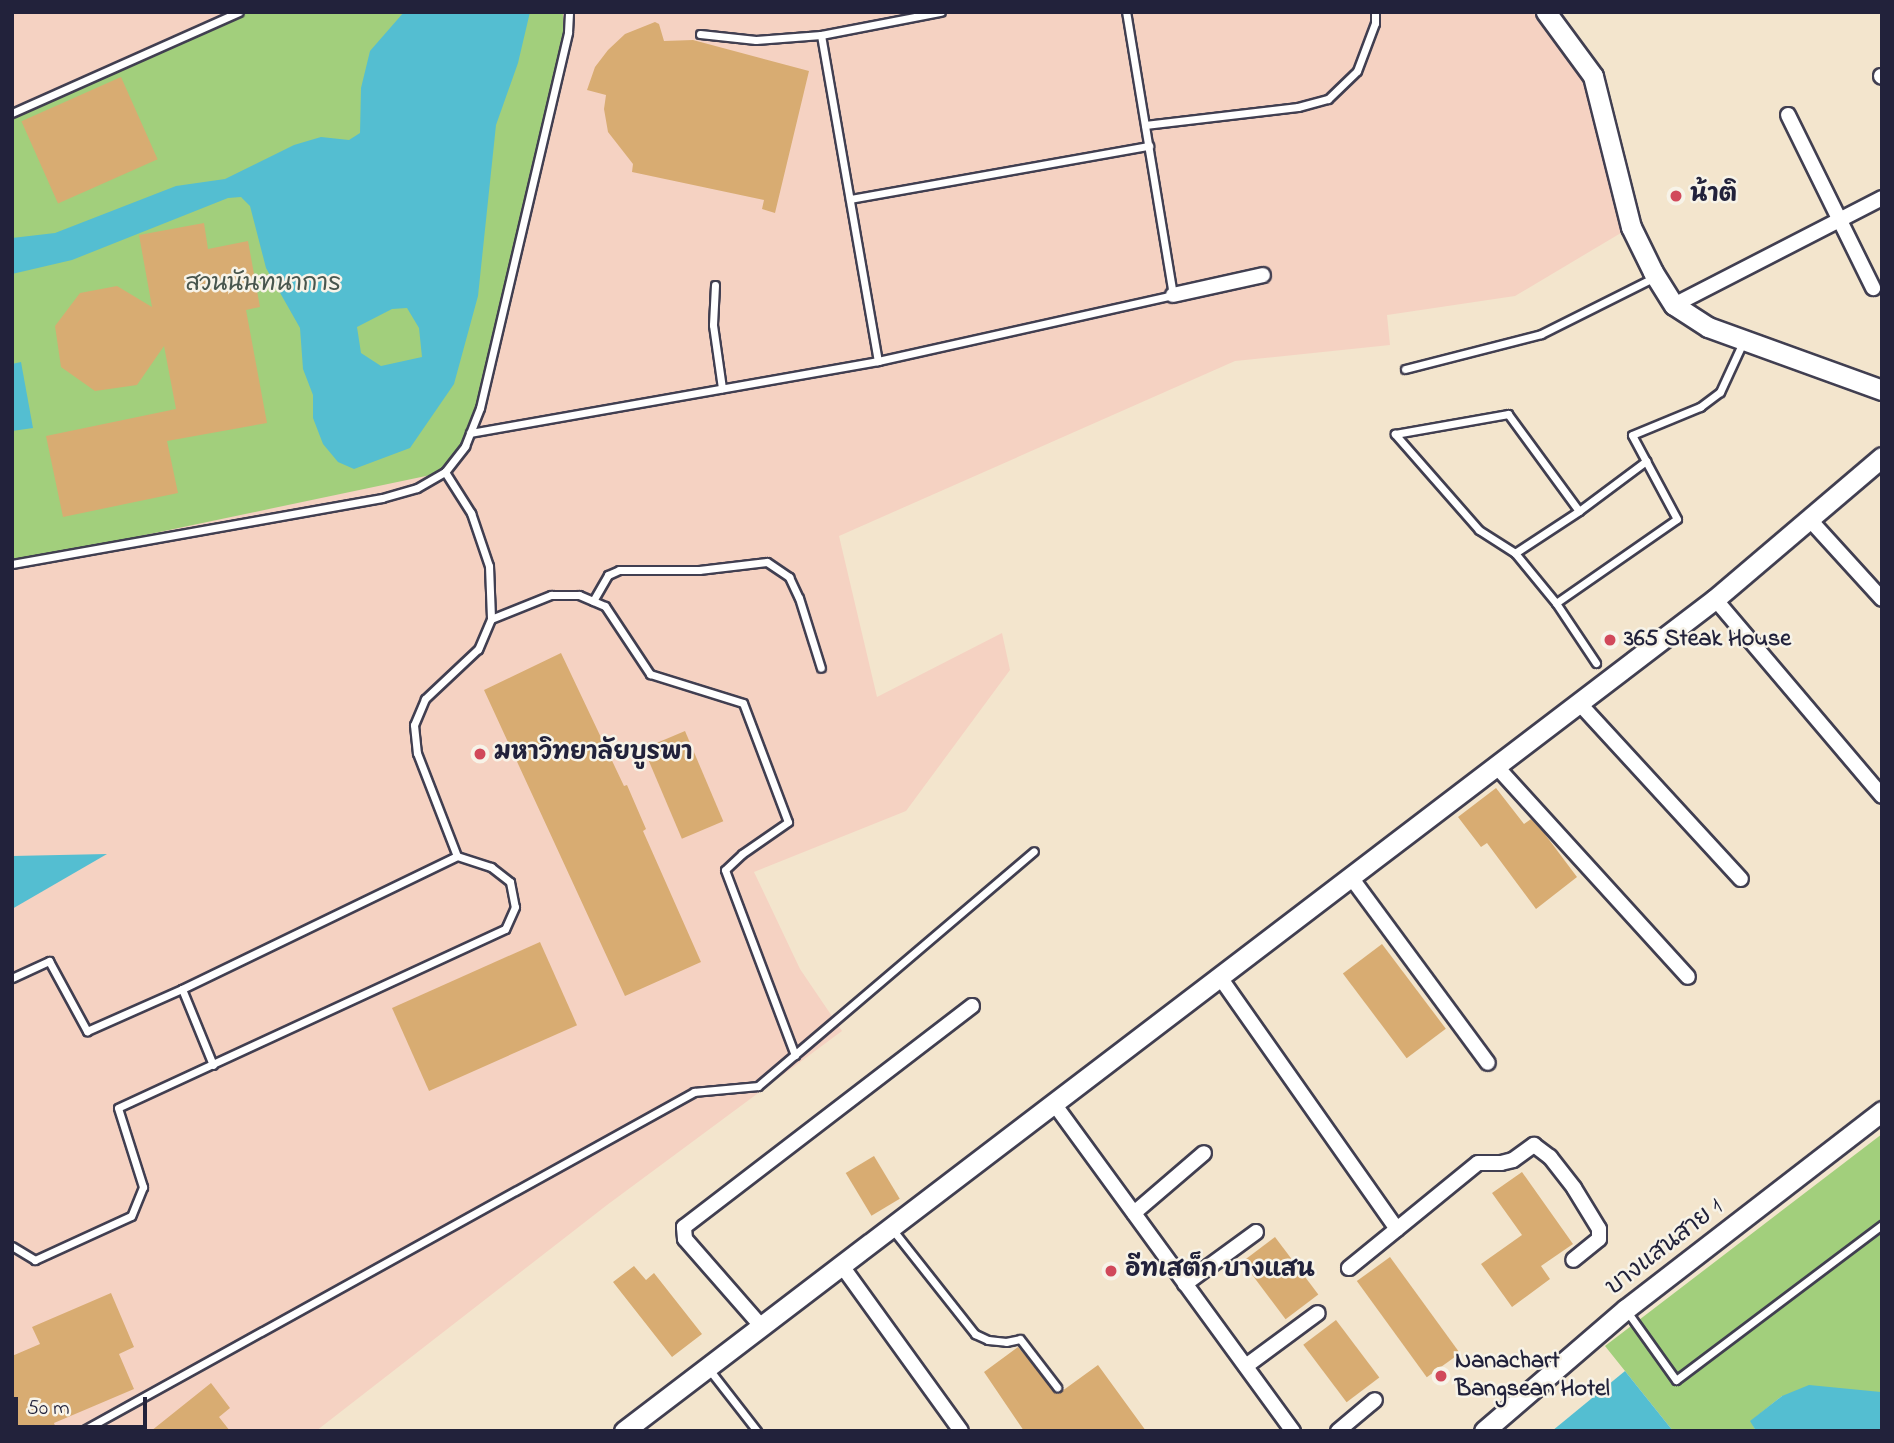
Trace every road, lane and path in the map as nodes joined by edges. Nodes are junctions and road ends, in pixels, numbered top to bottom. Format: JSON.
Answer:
{"nodes":[{"id":1,"x":239,"y":12,"type":"edge"},
{"id":2,"x":569,"y":12,"type":"edge"},
{"id":3,"x":942,"y":12,"type":"edge"},
{"id":4,"x":1126,"y":12,"type":"edge"},
{"id":5,"x":1375,"y":12,"type":"edge"},
{"id":6,"x":1554,"y":14,"type":"edge"},
{"id":7,"x":700,"y":34,"type":"dead end"},
{"id":8,"x":821,"y":35,"type":"junction"},
{"id":9,"x":12,"y":113,"type":"edge"},
{"id":10,"x":1788,"y":115,"type":"dead end"},
{"id":11,"x":1145,"y":125,"type":"junction"},
{"id":12,"x":1149,"y":146,"type":"junction"},
{"id":13,"x":1882,"y":198,"type":"edge"},
{"id":14,"x":850,"y":199,"type":"junction"},
{"id":15,"x":1840,"y":219,"type":"junction"},
{"id":16,"x":1263,"y":275,"type":"dead end"},
{"id":17,"x":1656,"y":277,"type":"junction"},
{"id":18,"x":715,"y":285,"type":"dead end"},
{"id":19,"x":1873,"y":288,"type":"dead end"},
{"id":20,"x":1173,"y":295,"type":"junction"},
{"id":21,"x":1674,"y":305,"type":"junction"},
{"id":22,"x":1744,"y":339,"type":"junction"},
{"id":23,"x":878,"y":361,"type":"junction"},
{"id":24,"x":1405,"y":369,"type":"dead end"},
{"id":25,"x":722,"y":388,"type":"junction"},
{"id":26,"x":1882,"y":390,"type":"edge"},
{"id":27,"x":470,"y":433,"type":"junction"},
{"id":28,"x":1882,"y":457,"type":"edge"},
{"id":29,"x":1646,"y":461,"type":"junction"},
{"id":30,"x":445,"y":472,"type":"junction"},
{"id":31,"x":1579,"y":511,"type":"junction"},
{"id":32,"x":1811,"y":521,"type":"junction"},
{"id":33,"x":1515,"y":553,"type":"junction"},
{"id":34,"x":12,"y":564,"type":"edge"},
{"id":35,"x":1882,"y":598,"type":"edge"},
{"id":36,"x":1716,"y":599,"type":"junction"},
{"id":37,"x":593,"y":601,"type":"junction"},
{"id":38,"x":1556,"y":603,"type":"junction"},
{"id":39,"x":491,"y":619,"type":"junction"},
{"id":40,"x":1596,"y":663,"type":"dead end"},
{"id":41,"x":821,"y":668,"type":"dead end"},
{"id":42,"x":1579,"y":703,"type":"junction"},
{"id":43,"x":1496,"y":766,"type":"junction"},
{"id":44,"x":1882,"y":796,"type":"edge"},
{"id":45,"x":1034,"y":851,"type":"dead end"},
{"id":46,"x":457,"y":856,"type":"junction"},
{"id":47,"x":1350,"y":876,"type":"junction"},
{"id":48,"x":1741,"y":879,"type":"dead end"},
{"id":49,"x":1219,"y":976,"type":"junction"},
{"id":50,"x":1688,"y":977,"type":"dead end"},
{"id":51,"x":12,"y":978,"type":"edge"},
{"id":52,"x":182,"y":989,"type":"junction"},
{"id":53,"x":972,"y":1006,"type":"dead end"},
{"id":54,"x":795,"y":1055,"type":"junction"},
{"id":55,"x":1488,"y":1063,"type":"dead end"},
{"id":56,"x":213,"y":1065,"type":"junction"},
{"id":57,"x":1055,"y":1105,"type":"junction"},
{"id":58,"x":1882,"y":1111,"type":"edge"},
{"id":59,"x":1205,"y":1153,"type":"dead end"},
{"id":60,"x":1134,"y":1213,"type":"junction"},
{"id":61,"x":1882,"y":1225,"type":"edge"},
{"id":62,"x":892,"y":1228,"type":"junction"},
{"id":63,"x":1397,"y":1229,"type":"junction"},
{"id":64,"x":1256,"y":1232,"type":"dead end"},
{"id":65,"x":12,"y":1246,"type":"edge"},
{"id":66,"x":1573,"y":1260,"type":"dead end"},
{"id":67,"x":842,"y":1266,"type":"junction"},
{"id":68,"x":1349,"y":1268,"type":"dead end"},
{"id":69,"x":1185,"y":1284,"type":"junction"},
{"id":70,"x":1626,"y":1309,"type":"junction"},
{"id":71,"x":1318,"y":1313,"type":"dead end"},
{"id":72,"x":762,"y":1327,"type":"junction"},
{"id":73,"x":1246,"y":1366,"type":"junction"},
{"id":74,"x":708,"y":1368,"type":"junction"},
{"id":75,"x":1057,"y":1387,"type":"dead end"},
{"id":76,"x":1375,"y":1400,"type":"dead end"},
{"id":77,"x":82,"y":1431,"type":"edge"},
{"id":78,"x":624,"y":1431,"type":"edge"},
{"id":79,"x":757,"y":1431,"type":"edge"},
{"id":80,"x":961,"y":1431,"type":"edge"},
{"id":81,"x":1293,"y":1431,"type":"edge"},
{"id":82,"x":1338,"y":1431,"type":"edge"},
{"id":83,"x":1484,"y":1431,"type":"edge"}],
"edges":[{"from":1,"to":9,"type":"lane"},
{"from":2,"to":27,"type":"lane"},
{"from":3,"to":8,"type":"lane"},
{"from":4,"to":11,"type":"lane"},
{"from":5,"to":11,"type":"lane"},
{"from":6,"to":17,"type":"street"},
{"from":7,"to":8,"type":"lane"},
{"from":8,"to":14,"type":"lane"},
{"from":10,"to":15,"type":"street"},
{"from":11,"to":12,"type":"lane"},
{"from":12,"to":14,"type":"lane"},
{"from":12,"to":20,"type":"lane"},
{"from":13,"to":15,"type":"street"},
{"from":14,"to":23,"type":"lane"},
{"from":15,"to":19,"type":"street"},
{"from":15,"to":21,"type":"street"},
{"from":16,"to":20,"type":"street"},
{"from":17,"to":21,"type":"street"},
{"from":17,"to":24,"type":"lane"},
{"from":18,"to":25,"type":"lane"},
{"from":20,"to":23,"type":"lane"},
{"from":21,"to":22,"type":"street"},
{"from":22,"to":26,"type":"street"},
{"from":22,"to":29,"type":"lane"},
{"from":23,"to":25,"type":"lane"},
{"from":25,"to":27,"type":"lane"},
{"from":27,"to":30,"type":"lane"},
{"from":28,"to":32,"type":"street"},
{"from":29,"to":31,"type":"lane"},
{"from":29,"to":38,"type":"lane"},
{"from":30,"to":34,"type":"lane"},
{"from":30,"to":39,"type":"lane"},
{"from":31,"to":33,"type":"lane"},
{"from":31,"to":33,"type":"lane"},
{"from":32,"to":35,"type":"street"},
{"from":32,"to":36,"type":"street"},
{"from":33,"to":38,"type":"lane"},
{"from":36,"to":42,"type":"street"},
{"from":36,"to":44,"type":"street"},
{"from":37,"to":39,"type":"lane"},
{"from":37,"to":41,"type":"lane"},
{"from":37,"to":54,"type":"lane"},
{"from":38,"to":40,"type":"lane"},
{"from":39,"to":46,"type":"lane"},
{"from":42,"to":43,"type":"street"},
{"from":42,"to":48,"type":"street"},
{"from":43,"to":47,"type":"street"},
{"from":43,"to":50,"type":"street"},
{"from":45,"to":54,"type":"lane"},
{"from":46,"to":52,"type":"lane"},
{"from":46,"to":56,"type":"lane"},
{"from":47,"to":49,"type":"street"},
{"from":47,"to":55,"type":"street"},
{"from":49,"to":57,"type":"street"},
{"from":49,"to":63,"type":"street"},
{"from":51,"to":52,"type":"lane"},
{"from":52,"to":56,"type":"lane"},
{"from":53,"to":72,"type":"street"},
{"from":54,"to":77,"type":"lane"},
{"from":56,"to":65,"type":"lane"},
{"from":57,"to":60,"type":"street"},
{"from":57,"to":62,"type":"street"},
{"from":58,"to":70,"type":"street","name":"บางแสนสาย 1"},
{"from":59,"to":60,"type":"street"},
{"from":60,"to":69,"type":"street"},
{"from":61,"to":70,"type":"lane"},
{"from":62,"to":67,"type":"street"},
{"from":62,"to":75,"type":"lane"},
{"from":63,"to":66,"type":"street"},
{"from":63,"to":68,"type":"street"},
{"from":64,"to":69,"type":"street"},
{"from":67,"to":72,"type":"street"},
{"from":67,"to":80,"type":"street"},
{"from":69,"to":73,"type":"street"},
{"from":70,"to":83,"type":"street","name":"บางแสนสาย 1"},
{"from":71,"to":73,"type":"street"},
{"from":72,"to":74,"type":"street"},
{"from":73,"to":81,"type":"street"},
{"from":74,"to":78,"type":"street"},
{"from":74,"to":79,"type":"lane"},
{"from":76,"to":82,"type":"street"}]}
